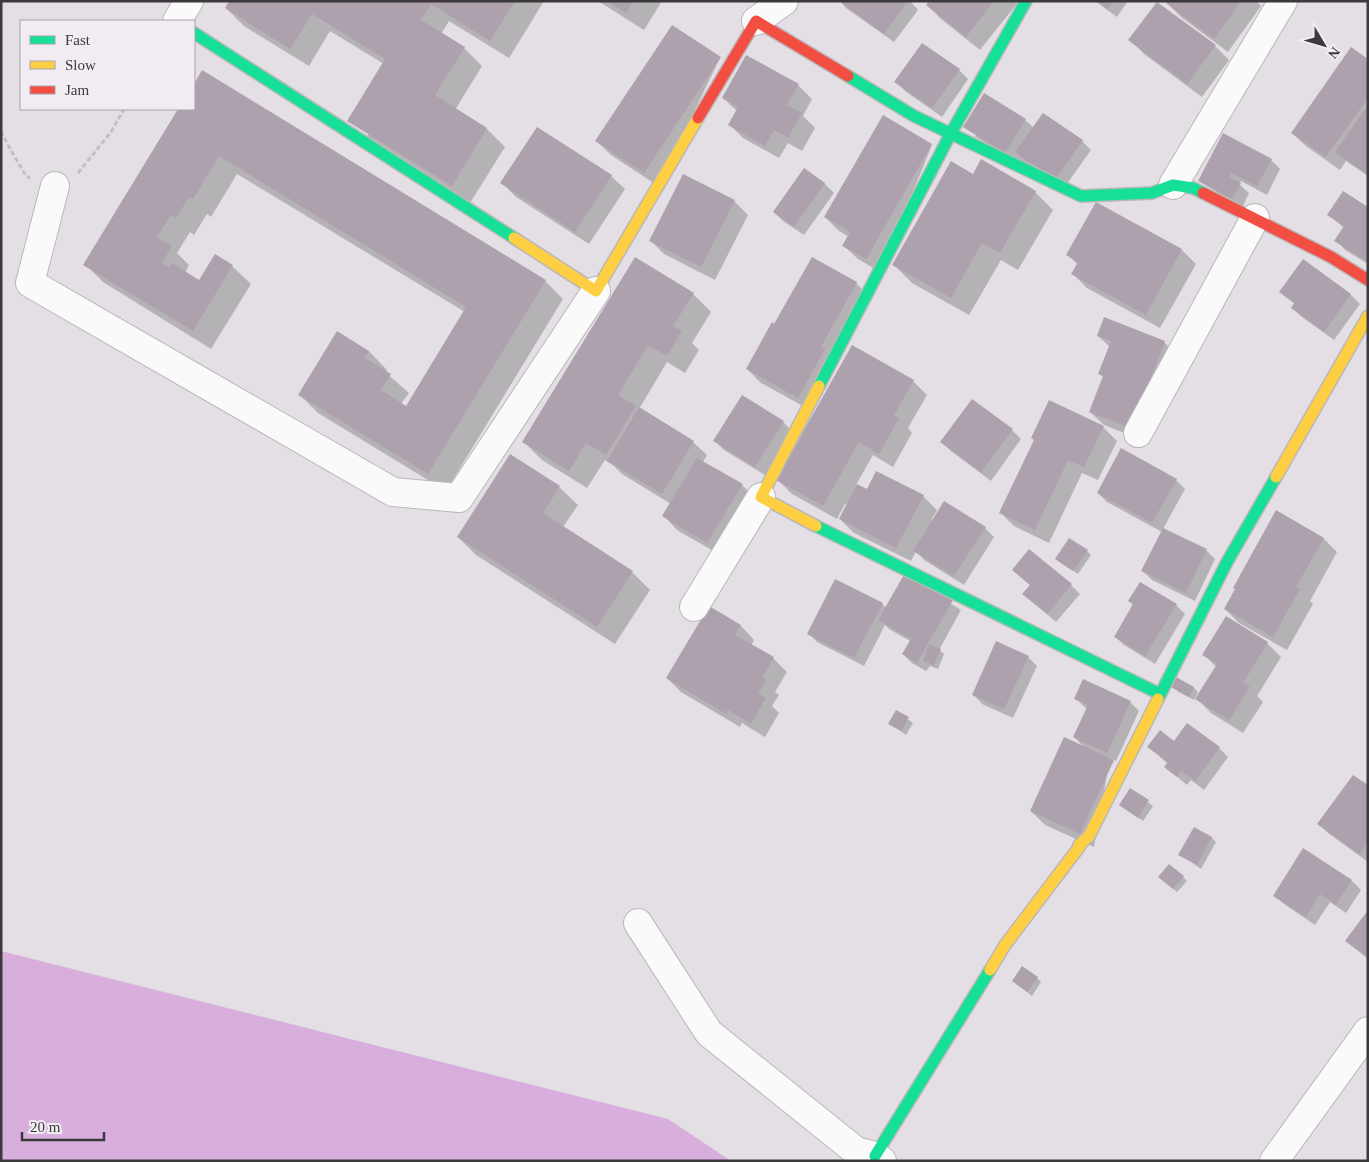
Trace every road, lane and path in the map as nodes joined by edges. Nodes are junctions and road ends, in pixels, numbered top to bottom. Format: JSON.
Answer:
{"nodes":[{"id":1,"x":189,"y":1,"type":"edge"},
{"id":2,"x":784,"y":1,"type":"edge"},
{"id":3,"x":1026,"y":1,"type":"edge"},
{"id":4,"x":1283,"y":1,"type":"edge"},
{"id":5,"x":178,"y":20,"type":"edge"},
{"id":6,"x":756,"y":21,"type":"junction"},
{"id":7,"x":195,"y":34,"type":"edge"},
{"id":8,"x":123,"y":110,"type":"edge"},
{"id":9,"x":1,"y":131,"type":"edge"},
{"id":10,"x":951,"y":133,"type":"junction"},
{"id":11,"x":1173,"y":185,"type":"junction"},
{"id":12,"x":55,"y":186,"type":"junction"},
{"id":13,"x":1255,"y":218,"type":"junction"},
{"id":14,"x":1368,"y":280,"type":"edge"},
{"id":15,"x":596,"y":290,"type":"junction"},
{"id":16,"x":1368,"y":316,"type":"edge"},
{"id":17,"x":1138,"y":433,"type":"dead end"},
{"id":18,"x":761,"y":497,"type":"junction"},
{"id":19,"x":694,"y":606,"type":"dead end"},
{"id":20,"x":1160,"y":694,"type":"junction"},
{"id":21,"x":638,"y":923,"type":"dead end"},
{"id":22,"x":1368,"y":1031,"type":"edge"},
{"id":23,"x":879,"y":1158,"type":"edge"},
{"id":24,"x":1277,"y":1160,"type":"edge"}],
"edges":[{"from":1,"to":5,"type":"street"},
{"from":2,"to":6,"type":"street"},
{"from":3,"to":10,"type":"street"},
{"from":4,"to":11,"type":"street"},
{"from":6,"to":10,"type":"street"},
{"from":6,"to":15,"type":"street"},
{"from":7,"to":15,"type":"street"},
{"from":8,"to":12,"type":"path"},
{"from":9,"to":12,"type":"path"},
{"from":10,"to":11,"type":"street"},
{"from":10,"to":18,"type":"street"},
{"from":11,"to":13,"type":"street"},
{"from":12,"to":15,"type":"street"},
{"from":13,"to":14,"type":"street"},
{"from":13,"to":17,"type":"street"},
{"from":16,"to":20,"type":"street"},
{"from":18,"to":19,"type":"street"},
{"from":18,"to":20,"type":"street"},
{"from":20,"to":23,"type":"street"},
{"from":21,"to":23,"type":"street"},
{"from":22,"to":24,"type":"street"}]}
